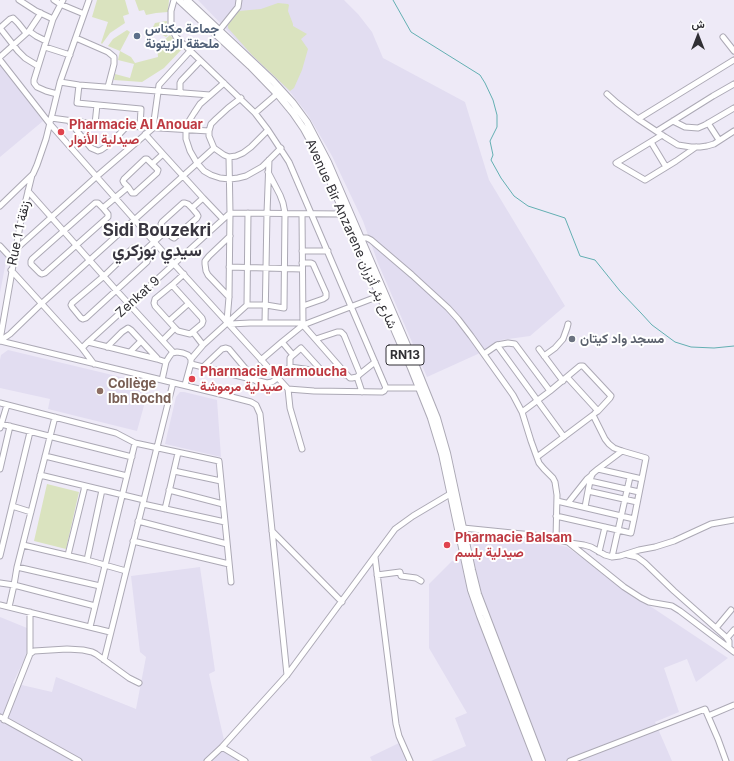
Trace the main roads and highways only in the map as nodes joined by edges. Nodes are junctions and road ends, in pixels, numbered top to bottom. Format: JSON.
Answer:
{"nodes":[{"id":1,"x":179,"y":0,"type":"edge"},
{"id":2,"x":187,"y":0,"type":"edge"},
{"id":3,"x":218,"y":32,"type":"junction"},
{"id":4,"x":536,"y":761,"type":"edge"},
{"id":5,"x":542,"y":761,"type":"edge"}],
"edges":[{"from":1,"to":3,"type":"main road","name":"Avenue Bir Anzarene شارع بئر أنزران","number":"RN13"},
{"from":2,"to":3,"type":"main road","name":"Avenue Bir Anzarene شارع بئر أنزران","number":"RN13"},
{"from":3,"to":4,"type":"main road","name":"Avenue Bir Anzarene شارع بئر أنزران","number":"RN13"},
{"from":3,"to":5,"type":"main road","name":"Avenue Bir Anzarene شارع بئر أنزران","number":"RN13"}]}
